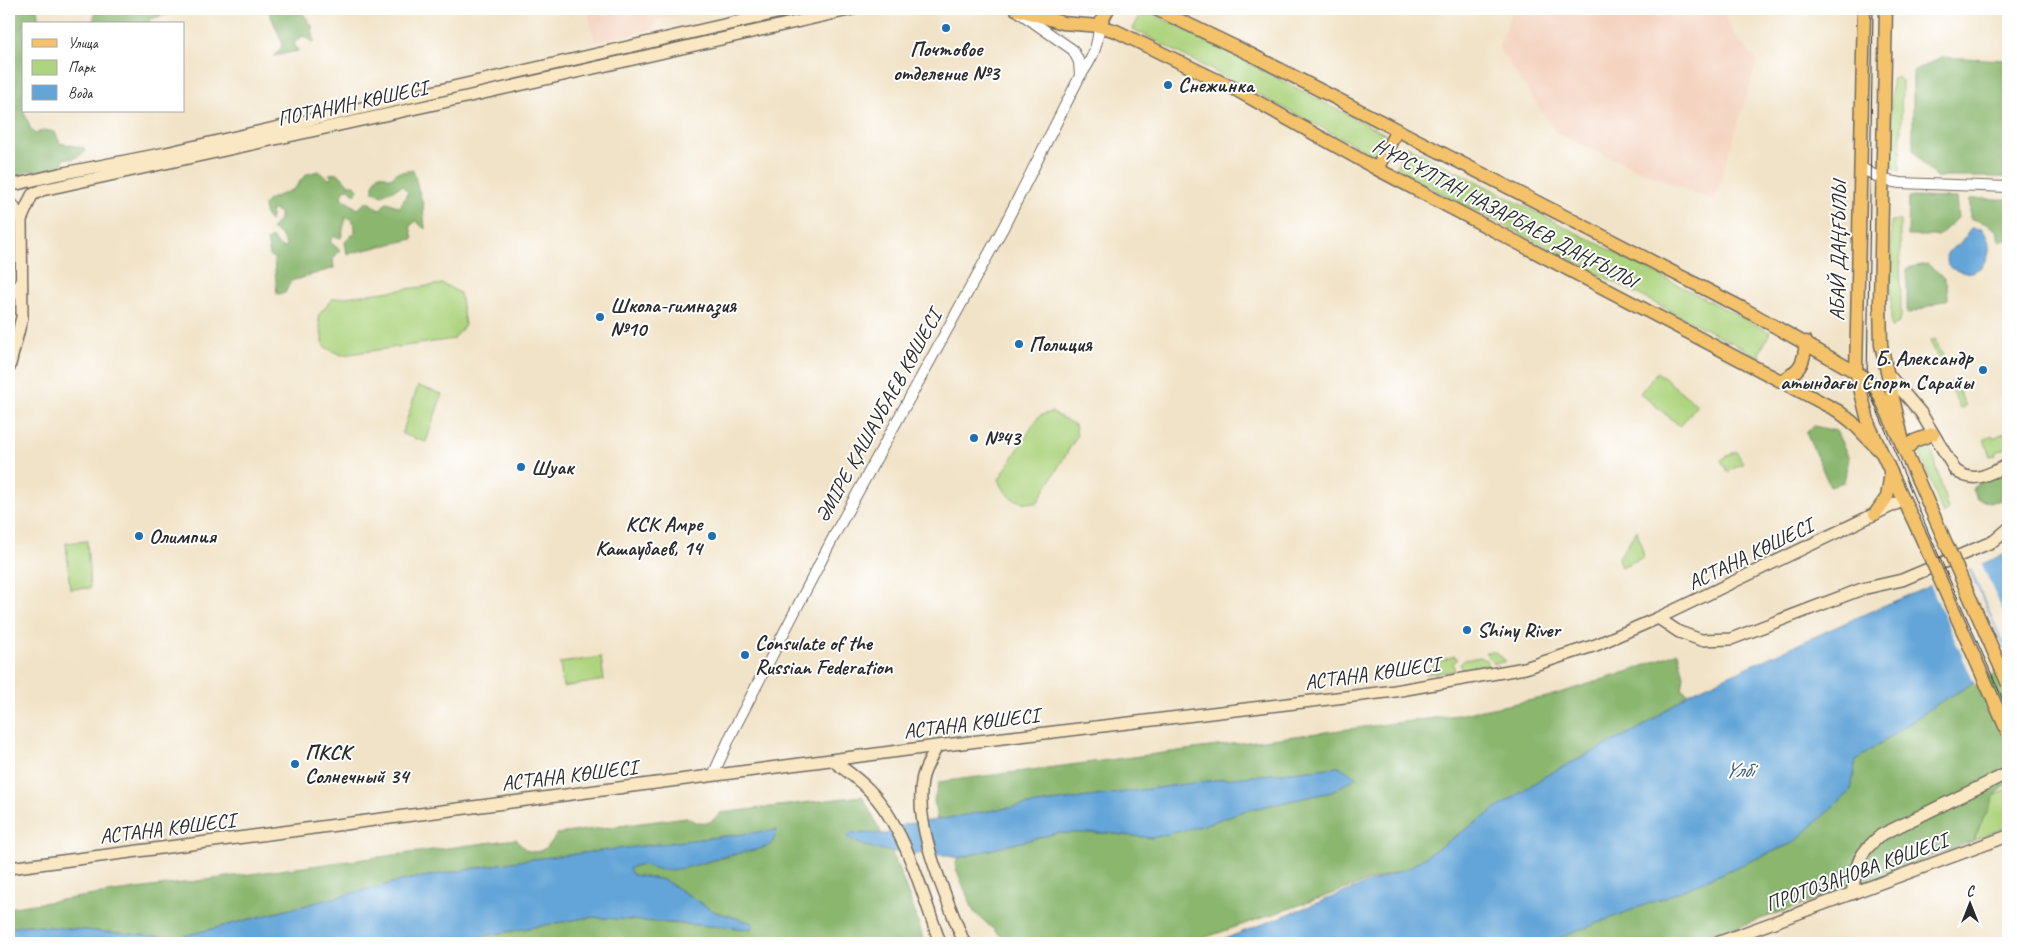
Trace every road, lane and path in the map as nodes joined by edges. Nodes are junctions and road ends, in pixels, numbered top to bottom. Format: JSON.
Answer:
{"nodes":[{"id":1,"x":794,"y":9,"type":"edge"},
{"id":2,"x":853,"y":9,"type":"edge"},
{"id":3,"x":1015,"y":9,"type":"edge"},
{"id":4,"x":1108,"y":9,"type":"edge"},
{"id":5,"x":1156,"y":9,"type":"edge"},
{"id":6,"x":1864,"y":9,"type":"edge"},
{"id":7,"x":1886,"y":9,"type":"edge"},
{"id":8,"x":1099,"y":26,"type":"junction"},
{"id":9,"x":1080,"y":76,"type":"junction"},
{"id":10,"x":1397,"y":130,"type":"junction"},
{"id":11,"x":1860,"y":167,"type":"junction"},
{"id":12,"x":1377,"y":169,"type":"junction"},
{"id":13,"x":1883,"y":180,"type":"junction"},
{"id":14,"x":9,"y":186,"type":"edge"},
{"id":15,"x":2008,"y":188,"type":"edge"},
{"id":16,"x":9,"y":202,"type":"edge"},
{"id":17,"x":21,"y":220,"type":"junction"},
{"id":18,"x":22,"y":277,"type":"junction"},
{"id":19,"x":9,"y":297,"type":"edge"},
{"id":20,"x":1806,"y":342,"type":"junction"},
{"id":21,"x":9,"y":368,"type":"edge"},
{"id":22,"x":1856,"y":372,"type":"junction"},
{"id":23,"x":1887,"y":373,"type":"junction"},
{"id":24,"x":1782,"y":381,"type":"junction"},
{"id":25,"x":1933,"y":434,"type":"junction"},
{"id":26,"x":1905,"y":451,"type":"junction"},
{"id":27,"x":1881,"y":452,"type":"junction"},
{"id":28,"x":2008,"y":465,"type":"edge"},
{"id":29,"x":1891,"y":473,"type":"junction"},
{"id":30,"x":1904,"y":500,"type":"junction"},
{"id":31,"x":1875,"y":514,"type":"junction"},
{"id":32,"x":2008,"y":529,"type":"edge"},
{"id":33,"x":1658,"y":618,"type":"junction"},
{"id":34,"x":2008,"y":684,"type":"edge"},
{"id":35,"x":2008,"y":733,"type":"edge"},
{"id":36,"x":937,"y":746,"type":"junction"},
{"id":37,"x":832,"y":760,"type":"junction"},
{"id":38,"x":2008,"y":773,"type":"edge"},
{"id":39,"x":713,"y":776,"type":"junction"},
{"id":40,"x":2008,"y":836,"type":"edge"},
{"id":41,"x":9,"y":868,"type":"edge"},
{"id":42,"x":1852,"y":894,"type":"junction"},
{"id":43,"x":940,"y":943,"type":"edge"},
{"id":44,"x":964,"y":943,"type":"edge"},
{"id":45,"x":1717,"y":943,"type":"edge"}],
"edges":[{"from":1,"to":14,"type":"main road","name":"ПОТАНИН КӨШЕСІ"},
{"from":2,"to":17,"type":"main road","name":"ПОТАНИН КӨШЕСІ"},
{"from":3,"to":8,"type":"main road","name":"НҰРСҰЛТАН НАЗАРБАЕВ ДАҢҒЫЛЫ"},
{"from":3,"to":9,"type":"street"},
{"from":4,"to":8,"type":"main road"},
{"from":5,"to":10,"type":"main road","name":"НҰРСҰЛТАН НАЗАРБАЕВ ДАҢҒЫЛЫ"},
{"from":6,"to":11,"type":"main road","name":"АБАЙ ДАҢҒЫЛЫ"},
{"from":7,"to":13,"type":"main road","name":"АБАЙ ДАҢҒЫЛЫ"},
{"from":8,"to":9,"type":"street","name":"ӘМІРЕ ҚАШАУБАЕВ КӨШЕСІ"},
{"from":8,"to":12,"type":"main road","name":"НҰРСҰЛТАН НАЗАРБАЕВ ДАҢҒЫЛЫ"},
{"from":9,"to":39,"type":"street","name":"ӘМІРЕ ҚАШАУБАЕВ КӨШЕСІ"},
{"from":10,"to":12,"type":"main road"},
{"from":10,"to":20,"type":"main road","name":"НҰРСҰЛТАН НАЗАРБАЕВ ДАҢҒЫЛЫ"},
{"from":11,"to":13,"type":"street"},
{"from":11,"to":22,"type":"main road","name":"АБАЙ ДАҢҒЫЛЫ"},
{"from":12,"to":24,"type":"main road","name":"НҰРСҰЛТАН НАЗАРБАЕВ ДАҢҒЫЛЫ"},
{"from":13,"to":15,"type":"street"},
{"from":13,"to":23,"type":"main road","name":"АБАЙ ДАҢҒЫЛЫ"},
{"from":16,"to":17,"type":"main road"},
{"from":17,"to":18,"type":"main road","name":"ПОТАНИН КӨШЕСІ"},
{"from":18,"to":19,"type":"main road"},
{"from":18,"to":21,"type":"main road","name":"ПОТАНИН КӨШЕСІ"},
{"from":20,"to":22,"type":"main road","name":"НҰРСҰЛТАН НАЗАРБАЕВ ДАҢҒЫЛЫ"},
{"from":20,"to":24,"type":"main road"},
{"from":22,"to":26,"type":"main road","name":"НҰРСҰЛТАН НАЗАРБАЕВ ДАҢҒЫЛЫ"},
{"from":22,"to":27,"type":"main road","name":"АБАЙ ДАҢҒЫЛЫ"},
{"from":23,"to":25,"type":"main road"},
{"from":23,"to":26,"type":"main road","name":"АБАЙ ДАҢҒЫЛЫ"},
{"from":24,"to":27,"type":"main road","name":"НҰРСҰЛТАН НАЗАРБАЕВ ДАҢҒЫЛЫ"},
{"from":25,"to":26,"type":"main road"},
{"from":25,"to":28,"type":"main road"},
{"from":26,"to":34,"type":"main road","name":"АБАЙ ДАҢҒЫЛЫ","bridge":true},
{"from":27,"to":29,"type":"main road","name":"АБАЙ ДАҢҒЫЛЫ"},
{"from":29,"to":30,"type":"main road","name":"АБАЙ ДАҢҒЫЛЫ"},
{"from":29,"to":31,"type":"main road"},
{"from":30,"to":31,"type":"main road","name":"АСТАНА КӨШЕСІ"},
{"from":30,"to":35,"type":"main road","name":"АБАЙ ДАҢҒЫЛЫ","bridge":true},
{"from":31,"to":33,"type":"main road","name":"АСТАНА КӨШЕСІ"},
{"from":32,"to":33,"type":"main road"},
{"from":33,"to":36,"type":"main road","name":"АСТАНА КӨШЕСІ"},
{"from":36,"to":37,"type":"main road","name":"АСТАНА КӨШЕСІ"},
{"from":36,"to":44,"type":"main road"},
{"from":37,"to":39,"type":"main road","name":"АСТАНА КӨШЕСІ"},
{"from":37,"to":43,"type":"main road"},
{"from":38,"to":42,"type":"main road"},
{"from":39,"to":41,"type":"main road","name":"АСТАНА КӨШЕСІ"},
{"from":40,"to":42,"type":"main road","name":"ПРОТОЗАНОВА КӨШЕСІ"},
{"from":42,"to":45,"type":"main road","name":"ПРОТОЗАНОВА КӨШЕСІ"}]}
